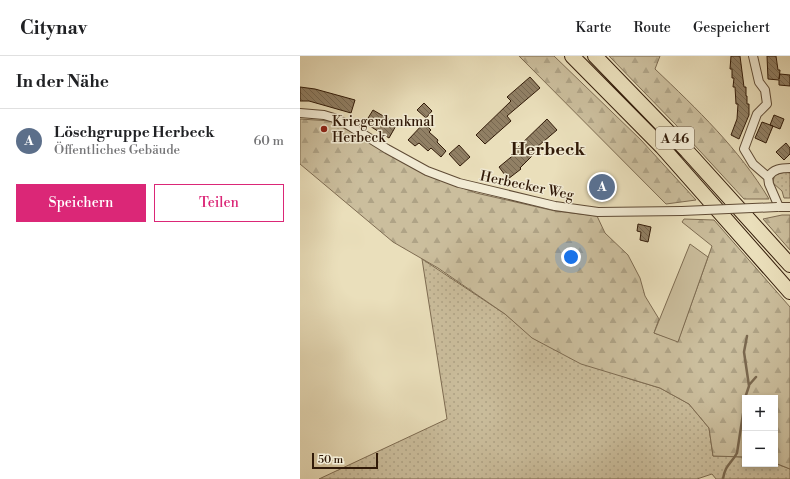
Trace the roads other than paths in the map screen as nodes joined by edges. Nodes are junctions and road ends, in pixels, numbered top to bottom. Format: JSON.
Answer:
{"nodes":[{"id":1,"x":572,"y":56,"type":"edge"},
{"id":2,"x":594,"y":56,"type":"edge"},
{"id":3,"x":753,"y":56,"type":"edge"},
{"id":4,"x":300,"y":113,"type":"edge"},
{"id":5,"x":790,"y":168,"type":"edge"},
{"id":6,"x":768,"y":177,"type":"junction"},
{"id":7,"x":778,"y":207,"type":"junction"},
{"id":8,"x":790,"y":207,"type":"edge"},
{"id":9,"x":790,"y":265,"type":"edge"},
{"id":10,"x":790,"y":292,"type":"edge"}],
"edges":[{"from":1,"to":10,"type":"highway","number":"A 46"},
{"from":2,"to":9,"type":"highway","number":"A 46"},
{"from":3,"to":6,"type":"street"},
{"from":4,"to":7,"type":"street","name":"Herbecker Weg","bridge":true},
{"from":5,"to":6,"type":"street"},
{"from":6,"to":7,"type":"street"},
{"from":7,"to":8,"type":"street","name":"Herbecker Weg"}]}
